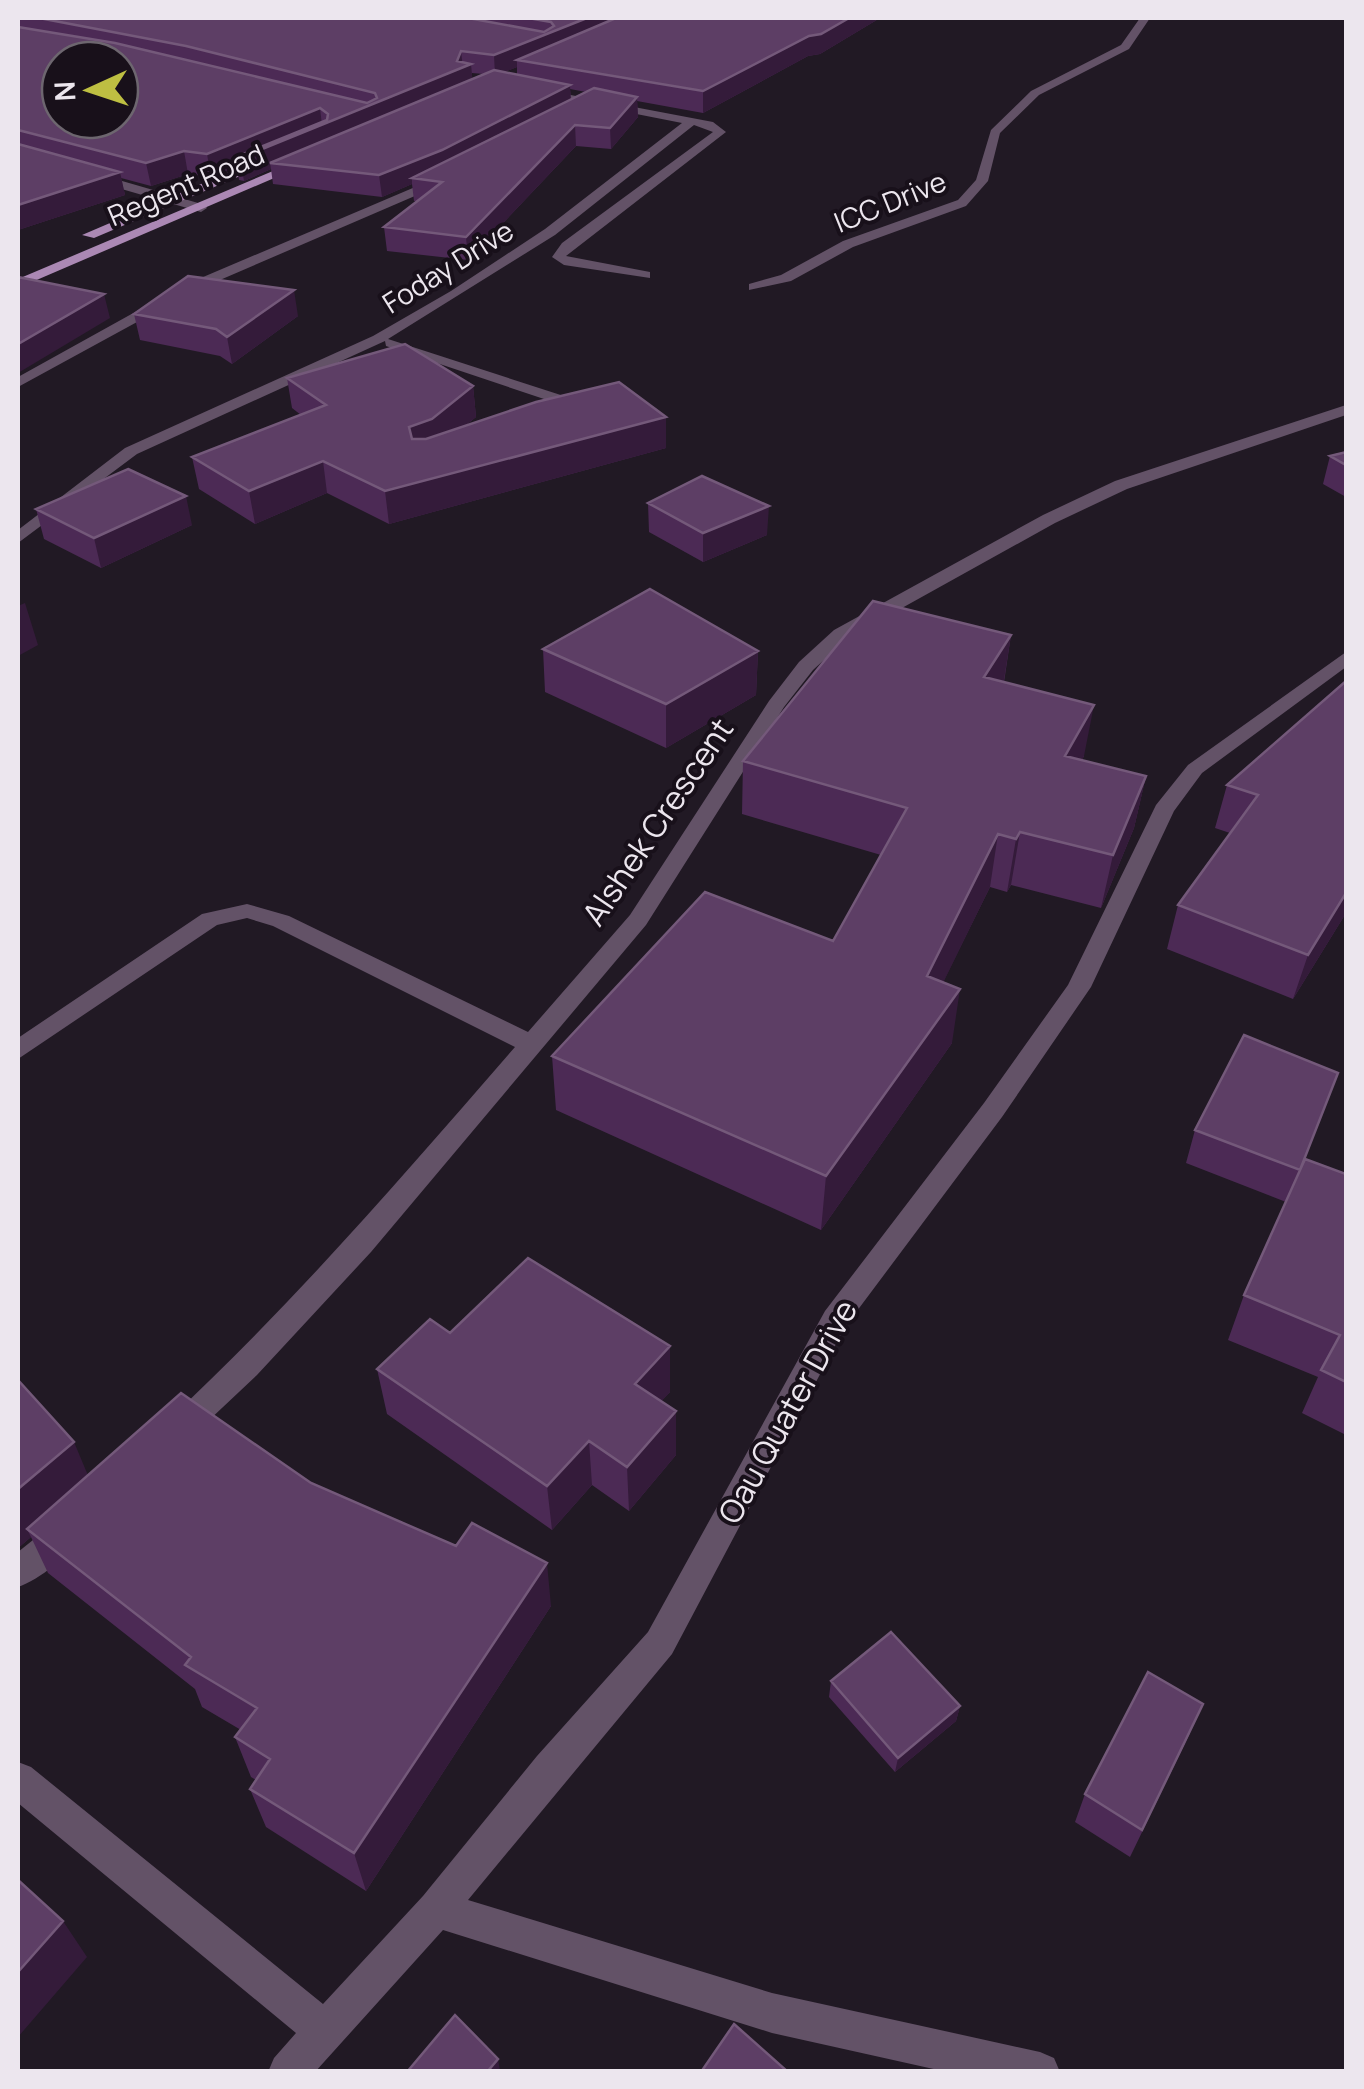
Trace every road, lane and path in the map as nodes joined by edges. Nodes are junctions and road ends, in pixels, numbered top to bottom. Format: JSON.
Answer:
{"nodes":[{"id":1,"x":1145,"y":18,"type":"edge"},
{"id":2,"x":520,"y":88,"type":"edge"},
{"id":3,"x":592,"y":102,"type":"junction"},
{"id":4,"x":576,"y":110,"type":"edge"},
{"id":5,"x":690,"y":122,"type":"junction"},
{"id":6,"x":324,"y":154,"type":"edge"},
{"id":7,"x":279,"y":155,"type":"edge"},
{"id":8,"x":70,"y":171,"type":"edge"},
{"id":9,"x":449,"y":177,"type":"edge"},
{"id":10,"x":174,"y":198,"type":"junction"},
{"id":11,"x":201,"y":208,"type":"junction"},
{"id":12,"x":70,"y":243,"type":"dead end"},
{"id":13,"x":644,"y":275,"type":"dead end"},
{"id":14,"x":18,"y":284,"type":"edge"},
{"id":15,"x":754,"y":287,"type":"dead end"},
{"id":16,"x":378,"y":339,"type":"junction"},
{"id":17,"x":18,"y":383,"type":"edge"},
{"id":18,"x":1346,"y":410,"type":"edge"},
{"id":19,"x":544,"y":422,"type":"edge"},
{"id":20,"x":18,"y":538,"type":"edge"},
{"id":21,"x":1346,"y":658,"type":"edge"},
{"id":22,"x":529,"y":1044,"type":"junction"},
{"id":23,"x":18,"y":1050,"type":"edge"},
{"id":24,"x":164,"y":1442,"type":"edge"},
{"id":25,"x":83,"y":1519,"type":"edge"},
{"id":26,"x":18,"y":1572,"type":"edge"},
{"id":27,"x":18,"y":1780,"type":"edge"},
{"id":28,"x":436,"y":1909,"type":"junction"},
{"id":29,"x":326,"y":2033,"type":"junction"},
{"id":30,"x":288,"y":2072,"type":"edge"},
{"id":31,"x":1040,"y":2072,"type":"edge"}],
"edges":[{"from":1,"to":15,"type":"street","name":"ICC Drive"},
{"from":2,"to":3,"type":"street"},
{"from":3,"to":4,"type":"street"},
{"from":3,"to":5,"type":"street"},
{"from":5,"to":13,"type":"street"},
{"from":5,"to":16,"type":"street","name":"Foday Drive"},
{"from":6,"to":11,"type":"main road","name":"Regent Road"},
{"from":7,"to":10,"type":"main road","name":"Regent Road"},
{"from":8,"to":10,"type":"street"},
{"from":9,"to":17,"type":"street"},
{"from":10,"to":11,"type":"street"},
{"from":10,"to":12,"type":"main road","name":"Regent Road"},
{"from":11,"to":14,"type":"main road","name":"Regent Road"},
{"from":16,"to":19,"type":"street"},
{"from":16,"to":20,"type":"street","name":"Foday Drive"},
{"from":18,"to":22,"type":"street","name":"Alshek Crescent"},
{"from":21,"to":28,"type":"street","name":"Oau Quater Drive"},
{"from":22,"to":23,"type":"street"},
{"from":22,"to":24,"type":"street","name":"Alshek Crescent"},
{"from":25,"to":26,"type":"street"},
{"from":27,"to":29,"type":"street"},
{"from":28,"to":29,"type":"street","name":"Oau Quater Drive"},
{"from":28,"to":31,"type":"street"},
{"from":29,"to":30,"type":"street","name":"Oau Quater Drive"}]}
